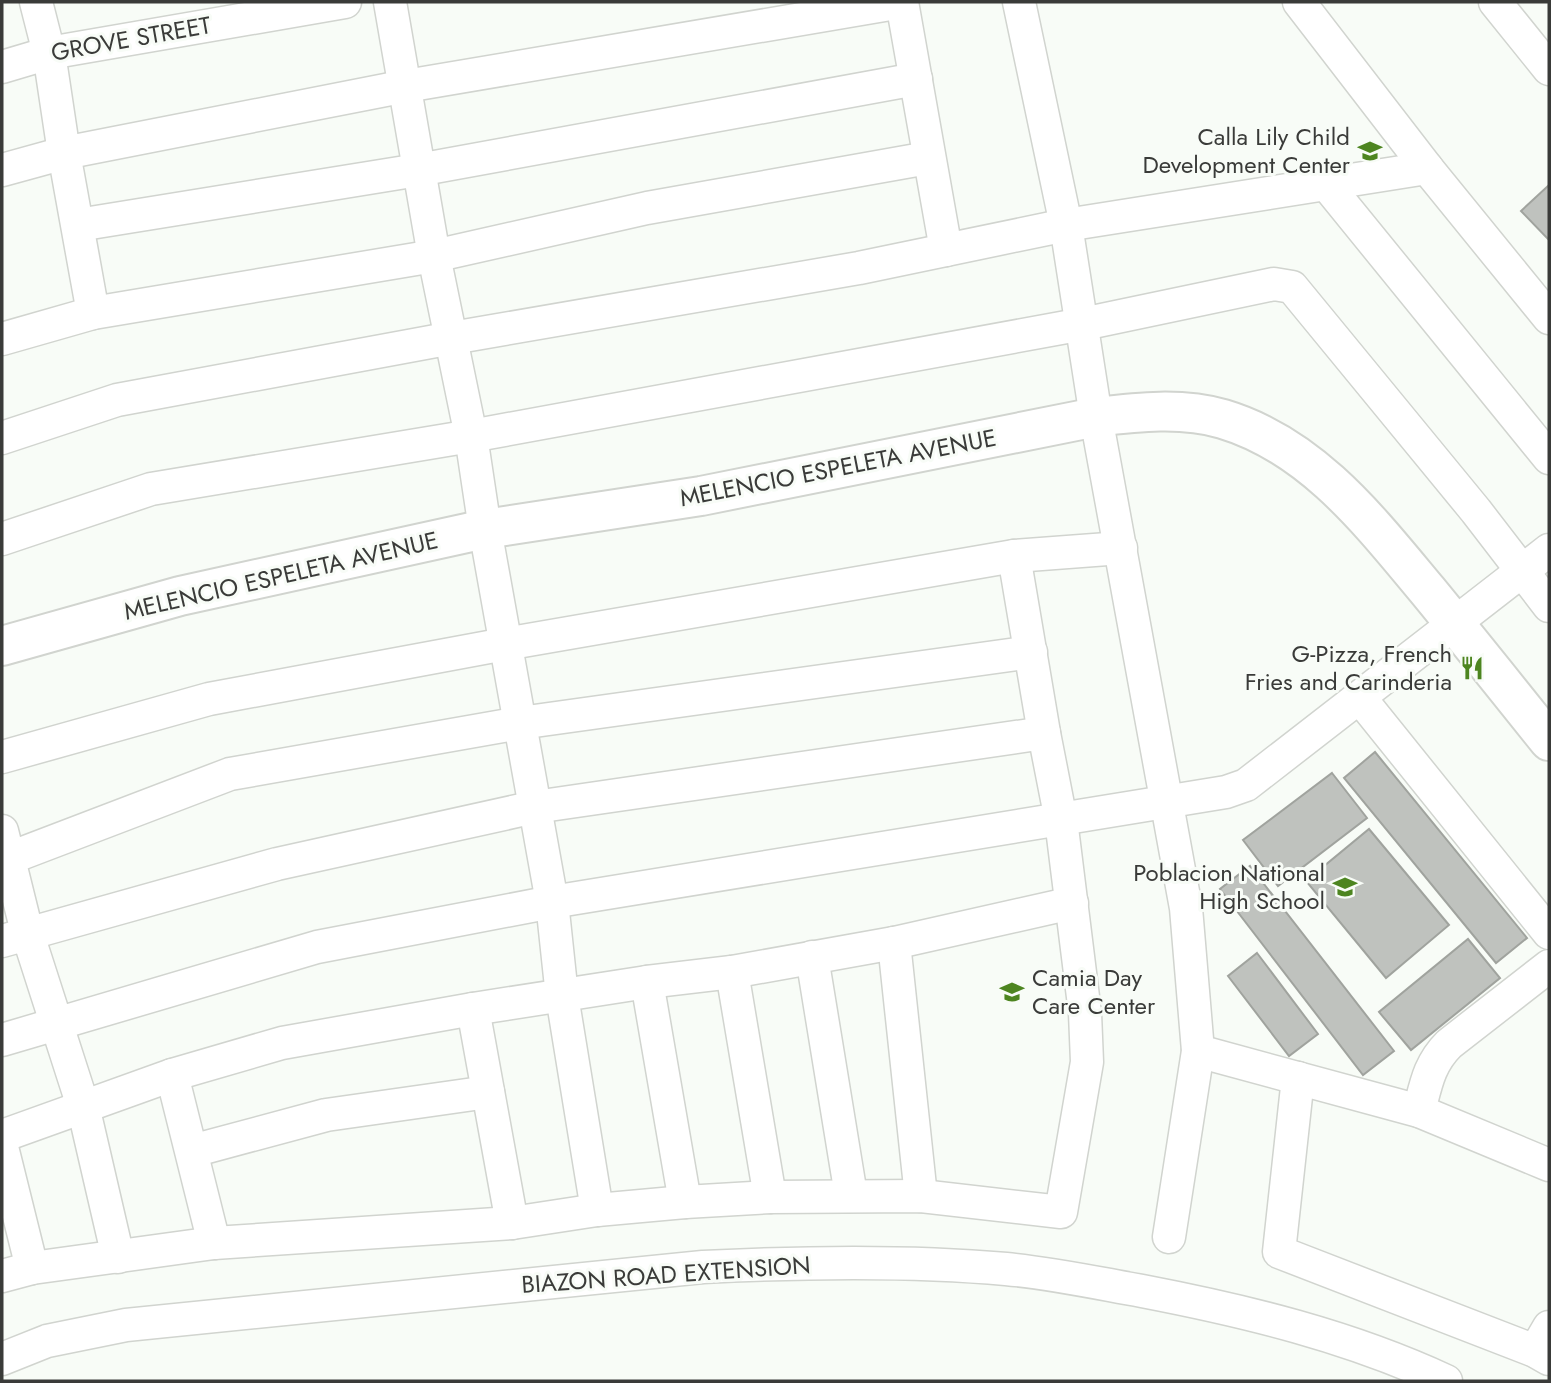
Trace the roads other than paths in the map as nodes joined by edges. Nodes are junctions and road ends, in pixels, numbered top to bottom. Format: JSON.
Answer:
{"nodes":[{"id":1,"x":36,"y":2,"type":"edge"},
{"id":2,"x":345,"y":2,"type":"edge"},
{"id":3,"x":390,"y":2,"type":"edge"},
{"id":4,"x":902,"y":2,"type":"edge"},
{"id":5,"x":1018,"y":2,"type":"edge"},
{"id":6,"x":1299,"y":2,"type":"edge"},
{"id":7,"x":1495,"y":2,"type":"edge"},
{"id":8,"x":49,"y":53,"type":"junction"},
{"id":9,"x":2,"y":67,"type":"edge"},
{"id":10,"x":1549,"y":69,"type":"edge"},
{"id":11,"x":916,"y":79,"type":"junction"},
{"id":12,"x":406,"y":86,"type":"junction"},
{"id":13,"x":64,"y":153,"type":"junction"},
{"id":14,"x":928,"y":158,"type":"junction"},
{"id":15,"x":1427,"y":168,"type":"junction"},
{"id":16,"x":2,"y":170,"type":"edge"},
{"id":17,"x":418,"y":170,"type":"junction"},
{"id":18,"x":1328,"y":185,"type":"junction"},
{"id":19,"x":78,"y":225,"type":"junction"},
{"id":20,"x":1066,"y":225,"type":"junction"},
{"id":21,"x":946,"y":250,"type":"junction"},
{"id":22,"x":433,"y":256,"type":"junction"},
{"id":23,"x":93,"y":313,"type":"junction"},
{"id":24,"x":1549,"y":318,"type":"edge"},
{"id":25,"x":1083,"y":324,"type":"junction"},
{"id":26,"x":452,"y":338,"type":"junction"},
{"id":27,"x":2,"y":340,"type":"edge"},
{"id":28,"x":1096,"y":417,"type":"junction"},
{"id":29,"x":471,"y":436,"type":"junction"},
{"id":30,"x":2,"y":438,"type":"edge"},
{"id":31,"x":1549,"y":458,"type":"edge"},
{"id":32,"x":485,"y":529,"type":"junction"},
{"id":33,"x":2,"y":540,"type":"edge"},
{"id":34,"x":1121,"y":548,"type":"junction"},
{"id":35,"x":1549,"y":550,"type":"edge"},
{"id":36,"x":1014,"y":556,"type":"junction"},
{"id":37,"x":1522,"y":572,"type":"junction"},
{"id":38,"x":1549,"y":606,"type":"edge"},
{"id":39,"x":1455,"y":624,"type":"junction"},
{"id":40,"x":505,"y":644,"type":"junction"},
{"id":41,"x":2,"y":646,"type":"edge"},
{"id":42,"x":1031,"y":652,"type":"junction"},
{"id":43,"x":1360,"y":698,"type":"junction"},
{"id":44,"x":520,"y":723,"type":"junction"},
{"id":45,"x":1044,"y":733,"type":"junction"},
{"id":46,"x":1549,"y":741,"type":"edge"},
{"id":47,"x":2,"y":757,"type":"edge"},
{"id":48,"x":1165,"y":801,"type":"junction"},
{"id":49,"x":534,"y":807,"type":"junction"},
{"id":50,"x":1061,"y":820,"type":"junction"},
{"id":51,"x":4,"y":850,"type":"edge"},
{"id":52,"x":552,"y":902,"type":"junction"},
{"id":53,"x":1072,"y":903,"type":"junction"},
{"id":54,"x":1549,"y":933,"type":"edge"},
{"id":55,"x":15,"y":936,"type":"edge"},
{"id":56,"x":894,"y":943,"type":"junction"},
{"id":57,"x":812,"y":957,"type":"junction"},
{"id":58,"x":1549,"y":966,"type":"edge"},
{"id":59,"x":732,"y":972,"type":"junction"},
{"id":60,"x":647,"y":982,"type":"junction"},
{"id":61,"x":562,"y":996,"type":"junction"},
{"id":62,"x":473,"y":1009,"type":"junction"},
{"id":63,"x":57,"y":1022,"type":"junction"},
{"id":64,"x":2,"y":1040,"type":"edge"},
{"id":65,"x":1198,"y":1051,"type":"junction"},
{"id":66,"x":172,"y":1075,"type":"junction"},
{"id":67,"x":1298,"y":1078,"type":"junction"},
{"id":68,"x":488,"y":1092,"type":"junction"},
{"id":69,"x":83,"y":1106,"type":"junction"},
{"id":70,"x":1419,"y":1111,"type":"junction"},
{"id":71,"x":2,"y":1136,"type":"edge"},
{"id":72,"x":2,"y":1147,"type":"edge"},
{"id":73,"x":192,"y":1151,"type":"junction"},
{"id":74,"x":1549,"y":1165,"type":"edge"},
{"id":75,"x":851,"y":1195,"type":"junction"},
{"id":76,"x":921,"y":1196,"type":"junction"},
{"id":77,"x":771,"y":1197,"type":"junction"},
{"id":78,"x":685,"y":1202,"type":"junction"},
{"id":79,"x":597,"y":1210,"type":"junction"},
{"id":80,"x":512,"y":1223,"type":"junction"},
{"id":81,"x":1169,"y":1237,"type":"dead end"},
{"id":82,"x":214,"y":1243,"type":"junction"},
{"id":83,"x":118,"y":1257,"type":"junction"},
{"id":84,"x":32,"y":1268,"type":"junction"},
{"id":85,"x":2,"y":1276,"type":"edge"},
{"id":86,"x":1544,"y":1346,"type":"edge"},
{"id":87,"x":2,"y":1359,"type":"edge"},
{"id":88,"x":1446,"y":1381,"type":"edge"}],
"edges":[{"from":1,"to":8,"type":"street"},
{"from":2,"to":8,"type":"street","name":"GROVE STREET"},
{"from":3,"to":12,"type":"street"},
{"from":4,"to":11,"type":"street"},
{"from":4,"to":12,"type":"street"},
{"from":5,"to":20,"type":"street"},
{"from":6,"to":15,"type":"street"},
{"from":7,"to":10,"type":"street"},
{"from":8,"to":9,"type":"street","name":"GROVE STREET"},
{"from":8,"to":13,"type":"street"},
{"from":11,"to":14,"type":"street"},
{"from":11,"to":17,"type":"street"},
{"from":12,"to":13,"type":"street"},
{"from":12,"to":17,"type":"street"},
{"from":13,"to":16,"type":"street"},
{"from":13,"to":19,"type":"street"},
{"from":14,"to":21,"type":"street"},
{"from":14,"to":22,"type":"street"},
{"from":15,"to":18,"type":"street"},
{"from":15,"to":24,"type":"street"},
{"from":17,"to":19,"type":"street"},
{"from":17,"to":22,"type":"street"},
{"from":18,"to":20,"type":"street"},
{"from":18,"to":31,"type":"street"},
{"from":19,"to":23,"type":"street"},
{"from":20,"to":21,"type":"street"},
{"from":20,"to":25,"type":"street"},
{"from":21,"to":26,"type":"street"},
{"from":22,"to":23,"type":"street"},
{"from":22,"to":26,"type":"street"},
{"from":23,"to":27,"type":"street"},
{"from":25,"to":28,"type":"street"},
{"from":25,"to":29,"type":"street"},
{"from":25,"to":37,"type":"street"},
{"from":26,"to":29,"type":"street"},
{"from":26,"to":30,"type":"street"},
{"from":28,"to":32,"type":"street","name":"MELENCIO ESPELETA AVENUE"},
{"from":28,"to":34,"type":"street"},
{"from":28,"to":39,"type":"street","name":"MELENCIO ESPELETA AVENUE"},
{"from":29,"to":32,"type":"street"},
{"from":29,"to":33,"type":"street"},
{"from":32,"to":40,"type":"street"},
{"from":32,"to":41,"type":"street","name":"MELENCIO ESPELETA AVENUE"},
{"from":34,"to":36,"type":"street"},
{"from":34,"to":48,"type":"street"},
{"from":35,"to":37,"type":"street"},
{"from":36,"to":40,"type":"street"},
{"from":36,"to":42,"type":"street"},
{"from":37,"to":38,"type":"street"},
{"from":37,"to":39,"type":"street"},
{"from":39,"to":43,"type":"street"},
{"from":39,"to":46,"type":"street","name":"MELENCIO ESPELETA AVENUE"},
{"from":40,"to":44,"type":"street"},
{"from":40,"to":47,"type":"street"},
{"from":42,"to":44,"type":"street"},
{"from":42,"to":45,"type":"street"},
{"from":43,"to":48,"type":"street"},
{"from":43,"to":54,"type":"street"},
{"from":44,"to":49,"type":"street"},
{"from":44,"to":51,"type":"street"},
{"from":45,"to":49,"type":"street"},
{"from":45,"to":50,"type":"street"},
{"from":48,"to":50,"type":"street"},
{"from":48,"to":65,"type":"street"},
{"from":49,"to":52,"type":"street"},
{"from":49,"to":55,"type":"street"},
{"from":50,"to":52,"type":"street"},
{"from":50,"to":53,"type":"street"},
{"from":51,"to":55,"type":"street"},
{"from":52,"to":61,"type":"street"},
{"from":52,"to":63,"type":"street"},
{"from":53,"to":56,"type":"street"},
{"from":53,"to":76,"type":"street"},
{"from":55,"to":63,"type":"street"},
{"from":56,"to":57,"type":"street"},
{"from":56,"to":76,"type":"street"},
{"from":57,"to":59,"type":"street"},
{"from":57,"to":75,"type":"street"},
{"from":58,"to":70,"type":"street"},
{"from":59,"to":60,"type":"street"},
{"from":59,"to":77,"type":"street"},
{"from":60,"to":61,"type":"street"},
{"from":60,"to":78,"type":"street"},
{"from":61,"to":62,"type":"street"},
{"from":61,"to":79,"type":"street"},
{"from":62,"to":66,"type":"street"},
{"from":62,"to":68,"type":"street"},
{"from":63,"to":64,"type":"street"},
{"from":63,"to":69,"type":"street"},
{"from":65,"to":67,"type":"street"},
{"from":65,"to":81,"type":"street"},
{"from":66,"to":69,"type":"street"},
{"from":66,"to":73,"type":"street"},
{"from":67,"to":70,"type":"street"},
{"from":67,"to":86,"type":"street"},
{"from":68,"to":73,"type":"street"},
{"from":68,"to":80,"type":"street"},
{"from":69,"to":71,"type":"street"},
{"from":69,"to":83,"type":"street"},
{"from":70,"to":74,"type":"street"},
{"from":72,"to":84,"type":"street"},
{"from":73,"to":82,"type":"street"},
{"from":75,"to":76,"type":"street"},
{"from":75,"to":77,"type":"street"},
{"from":77,"to":78,"type":"street"},
{"from":78,"to":79,"type":"street"},
{"from":79,"to":80,"type":"street"},
{"from":80,"to":82,"type":"street"},
{"from":82,"to":83,"type":"street"},
{"from":83,"to":84,"type":"street"},
{"from":84,"to":85,"type":"street"},
{"from":87,"to":88,"type":"street","name":"BIAZON ROAD EXTENSION"}]}
